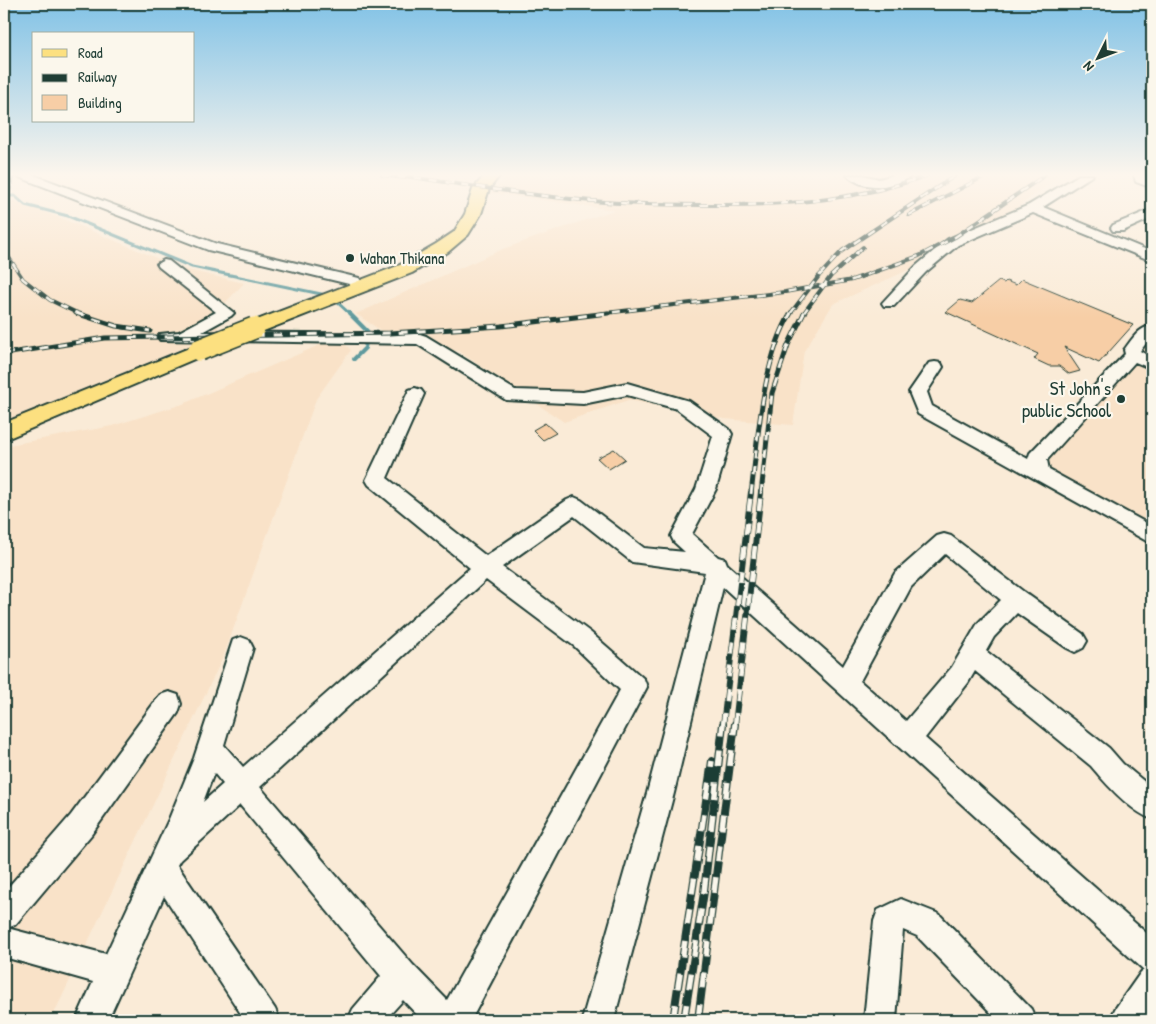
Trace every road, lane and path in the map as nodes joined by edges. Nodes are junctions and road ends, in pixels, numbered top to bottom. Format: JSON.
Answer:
{"nodes":[{"id":1,"x":149,"y":223,"type":"edge"},
{"id":2,"x":467,"y":223,"type":"edge"},
{"id":3,"x":998,"y":223,"type":"edge"},
{"id":4,"x":1069,"y":223,"type":"edge"},
{"id":5,"x":1130,"y":223,"type":"edge"},
{"id":6,"x":1118,"y":228,"type":"dead end"},
{"id":7,"x":1152,"y":242,"type":"edge"},
{"id":8,"x":1138,"y":251,"type":"junction"},
{"id":9,"x":1152,"y":257,"type":"edge"},
{"id":10,"x":164,"y":264,"type":"dead end"},
{"id":11,"x":359,"y":288,"type":"junction"},
{"id":12,"x":889,"y":303,"type":"dead end"},
{"id":13,"x":1147,"y":332,"type":"dead end"},
{"id":14,"x":1133,"y":355,"type":"junction"},
{"id":15,"x":1152,"y":364,"type":"edge"},
{"id":16,"x":935,"y":367,"type":"dead end"},
{"id":17,"x":415,"y":394,"type":"dead end"},
{"id":18,"x":4,"y":432,"type":"edge"},
{"id":19,"x":1040,"y":474,"type":"junction"},
{"id":20,"x":1152,"y":536,"type":"edge"},
{"id":21,"x":717,"y":565,"type":"junction"},
{"id":22,"x":486,"y":568,"type":"junction"},
{"id":23,"x":1016,"y":599,"type":"junction"},
{"id":24,"x":1075,"y":641,"type":"dead end"},
{"id":25,"x":241,"y":648,"type":"dead end"},
{"id":26,"x":972,"y":654,"type":"junction"},
{"id":27,"x":846,"y":683,"type":"junction"},
{"id":28,"x":169,"y":704,"type":"dead end"},
{"id":29,"x":908,"y":739,"type":"junction"},
{"id":30,"x":210,"y":748,"type":"junction"},
{"id":31,"x":241,"y":784,"type":"junction"},
{"id":32,"x":1152,"y":804,"type":"edge"},
{"id":33,"x":166,"y":858,"type":"junction"},
{"id":34,"x":4,"y":914,"type":"edge"},
{"id":35,"x":4,"y":942,"type":"edge"},
{"id":36,"x":1152,"y":958,"type":"edge"},
{"id":37,"x":116,"y":972,"type":"junction"},
{"id":38,"x":402,"y":976,"type":"junction"},
{"id":39,"x":1152,"y":983,"type":"edge"},
{"id":40,"x":92,"y":1020,"type":"edge"},
{"id":41,"x":264,"y":1020,"type":"edge"},
{"id":42,"x":364,"y":1020,"type":"edge"},
{"id":43,"x":444,"y":1020,"type":"edge"},
{"id":44,"x":454,"y":1020,"type":"edge"},
{"id":45,"x":598,"y":1020,"type":"edge"},
{"id":46,"x":880,"y":1020,"type":"edge"},
{"id":47,"x":1020,"y":1020,"type":"edge"},
{"id":48,"x":1126,"y":1020,"type":"edge"}],
"edges":[{"from":1,"to":11,"type":"street"},
{"from":2,"to":11,"type":"main road"},
{"from":3,"to":12,"type":"street"},
{"from":4,"to":8,"type":"street"},
{"from":5,"to":6,"type":"street"},
{"from":7,"to":8,"type":"street"},
{"from":8,"to":9,"type":"street"},
{"from":10,"to":21,"type":"street"},
{"from":11,"to":18,"type":"main road","bridge":true},
{"from":13,"to":14,"type":"street"},
{"from":14,"to":15,"type":"street"},
{"from":14,"to":19,"type":"street"},
{"from":16,"to":19,"type":"street"},
{"from":17,"to":22,"type":"street"},
{"from":19,"to":20,"type":"street"},
{"from":21,"to":22,"type":"street"},
{"from":21,"to":27,"type":"street"},
{"from":21,"to":45,"type":"street"},
{"from":22,"to":31,"type":"street"},
{"from":22,"to":44,"type":"street"},
{"from":23,"to":24,"type":"street"},
{"from":23,"to":26,"type":"street"},
{"from":23,"to":27,"type":"street"},
{"from":25,"to":30,"type":"street"},
{"from":26,"to":29,"type":"street"},
{"from":26,"to":32,"type":"street"},
{"from":27,"to":29,"type":"street"},
{"from":28,"to":34,"type":"street"},
{"from":29,"to":36,"type":"street"},
{"from":30,"to":31,"type":"street"},
{"from":30,"to":33,"type":"street"},
{"from":31,"to":33,"type":"street"},
{"from":31,"to":38,"type":"street"},
{"from":33,"to":37,"type":"street"},
{"from":33,"to":41,"type":"street"},
{"from":35,"to":37,"type":"street"},
{"from":37,"to":40,"type":"street"},
{"from":38,"to":42,"type":"street"},
{"from":38,"to":43,"type":"street"},
{"from":39,"to":48,"type":"street"},
{"from":46,"to":47,"type":"street"}]}
